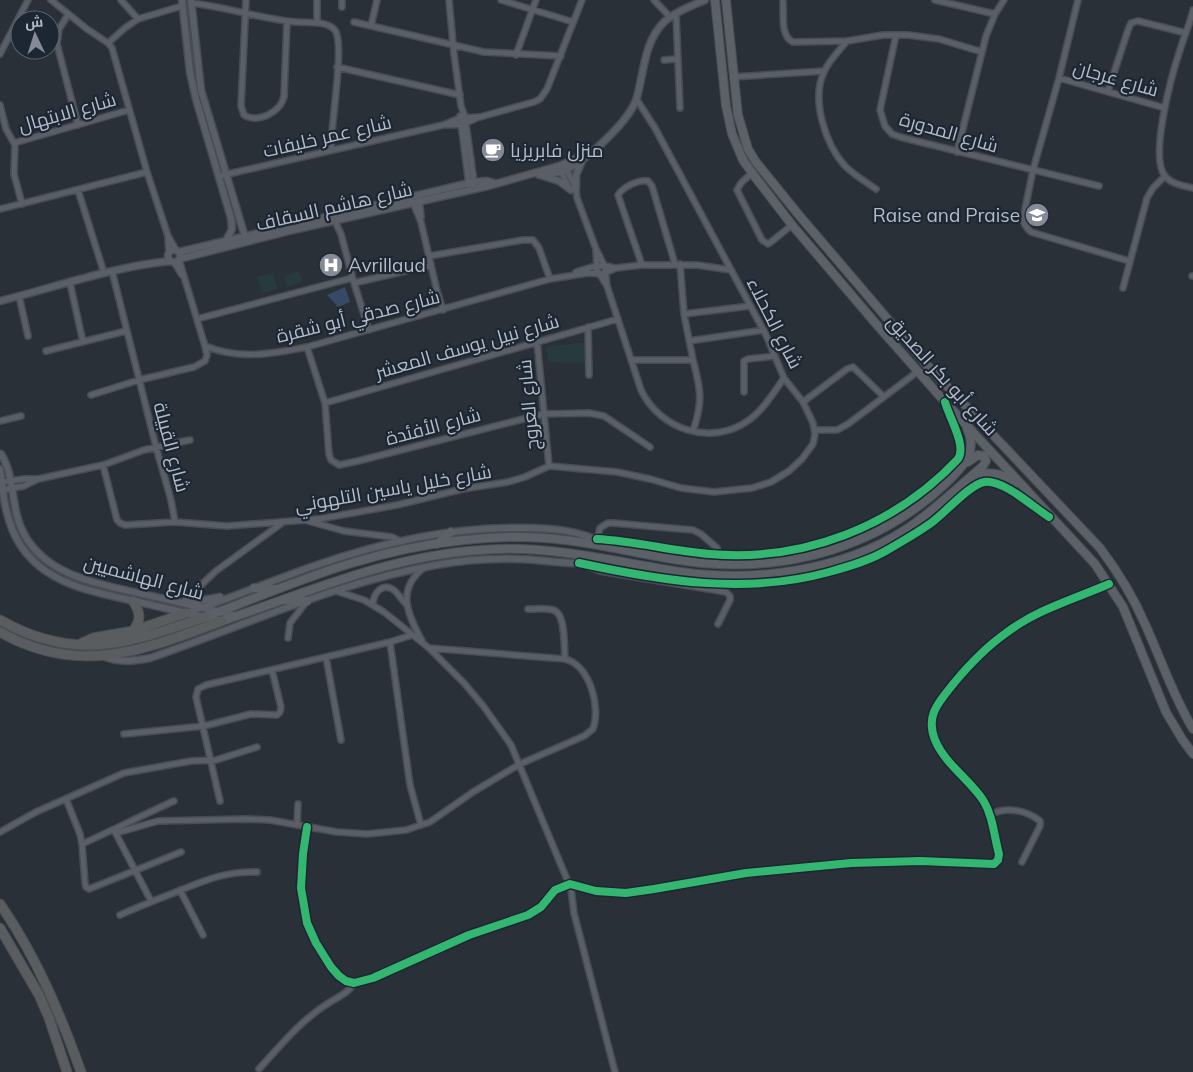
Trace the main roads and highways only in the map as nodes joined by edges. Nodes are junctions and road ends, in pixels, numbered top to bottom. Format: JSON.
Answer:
{"nodes":[{"id":1,"x":715,"y":0,"type":"edge"},
{"id":2,"x":726,"y":0,"type":"edge"},
{"id":3,"x":962,"y":420,"type":"junction"},
{"id":4,"x":957,"y":472,"type":"junction"},
{"id":5,"x":966,"y":480,"type":"junction"},
{"id":6,"x":1022,"y":486,"type":"junction"},
{"id":7,"x":451,"y":532,"type":"road end"},
{"id":8,"x":436,"y":544,"type":"junction"},
{"id":9,"x":254,"y":588,"type":"road end"},
{"id":10,"x":278,"y":590,"type":"junction"},
{"id":11,"x":282,"y":599,"type":"junction"},
{"id":12,"x":133,"y":601,"type":"road end"},
{"id":13,"x":307,"y":601,"type":"road end"},
{"id":14,"x":186,"y":613,"type":"road end"},
{"id":15,"x":221,"y":616,"type":"junction"},
{"id":16,"x":205,"y":617,"type":"joint"},
{"id":17,"x":0,"y":620,"type":"edge"},
{"id":18,"x":133,"y":631,"type":"junction"},
{"id":19,"x":0,"y":632,"type":"edge"},
{"id":20,"x":80,"y":645,"type":"junction"},
{"id":21,"x":1193,"y":729,"type":"edge"},
{"id":22,"x":1193,"y":754,"type":"edge"},
{"id":23,"x":0,"y":904,"type":"edge"},
{"id":24,"x":0,"y":928,"type":"edge"},
{"id":25,"x":67,"y":1072,"type":"edge"},
{"id":26,"x":81,"y":1072,"type":"edge"}],
"edges":[{"from":1,"to":3,"type":"main road","name":"شارع أبو بكر الصديق"},
{"from":2,"to":21,"type":"main road","name":"شارع أبو بكر الصديق"},
{"from":3,"to":4,"type":"main road"},
{"from":3,"to":6,"type":"main road","name":"شارع أبو بكر الصديق"},
{"from":4,"to":5,"type":"main road"},
{"from":4,"to":8,"type":"main road"},
{"from":5,"to":6,"type":"main road"},
{"from":5,"to":11,"type":"main road"},
{"from":6,"to":22,"type":"main road","name":"شارع أبو بكر الصديق"},
{"from":7,"to":8,"type":"main road"},
{"from":8,"to":10,"type":"main road"},
{"from":9,"to":10,"type":"main road"},
{"from":10,"to":15,"type":"main road"},
{"from":11,"to":13,"type":"main road"},
{"from":11,"to":15,"type":"main road"},
{"from":12,"to":18,"type":"highway"},
{"from":14,"to":18,"type":"highway"},
{"from":15,"to":16,"type":"main road"},
{"from":15,"to":19,"type":"highway"},
{"from":16,"to":20,"type":"highway"},
{"from":17,"to":20,"type":"highway"},
{"from":18,"to":20,"type":"highway"},
{"from":23,"to":26,"type":"highway"},
{"from":24,"to":25,"type":"highway"}]}
